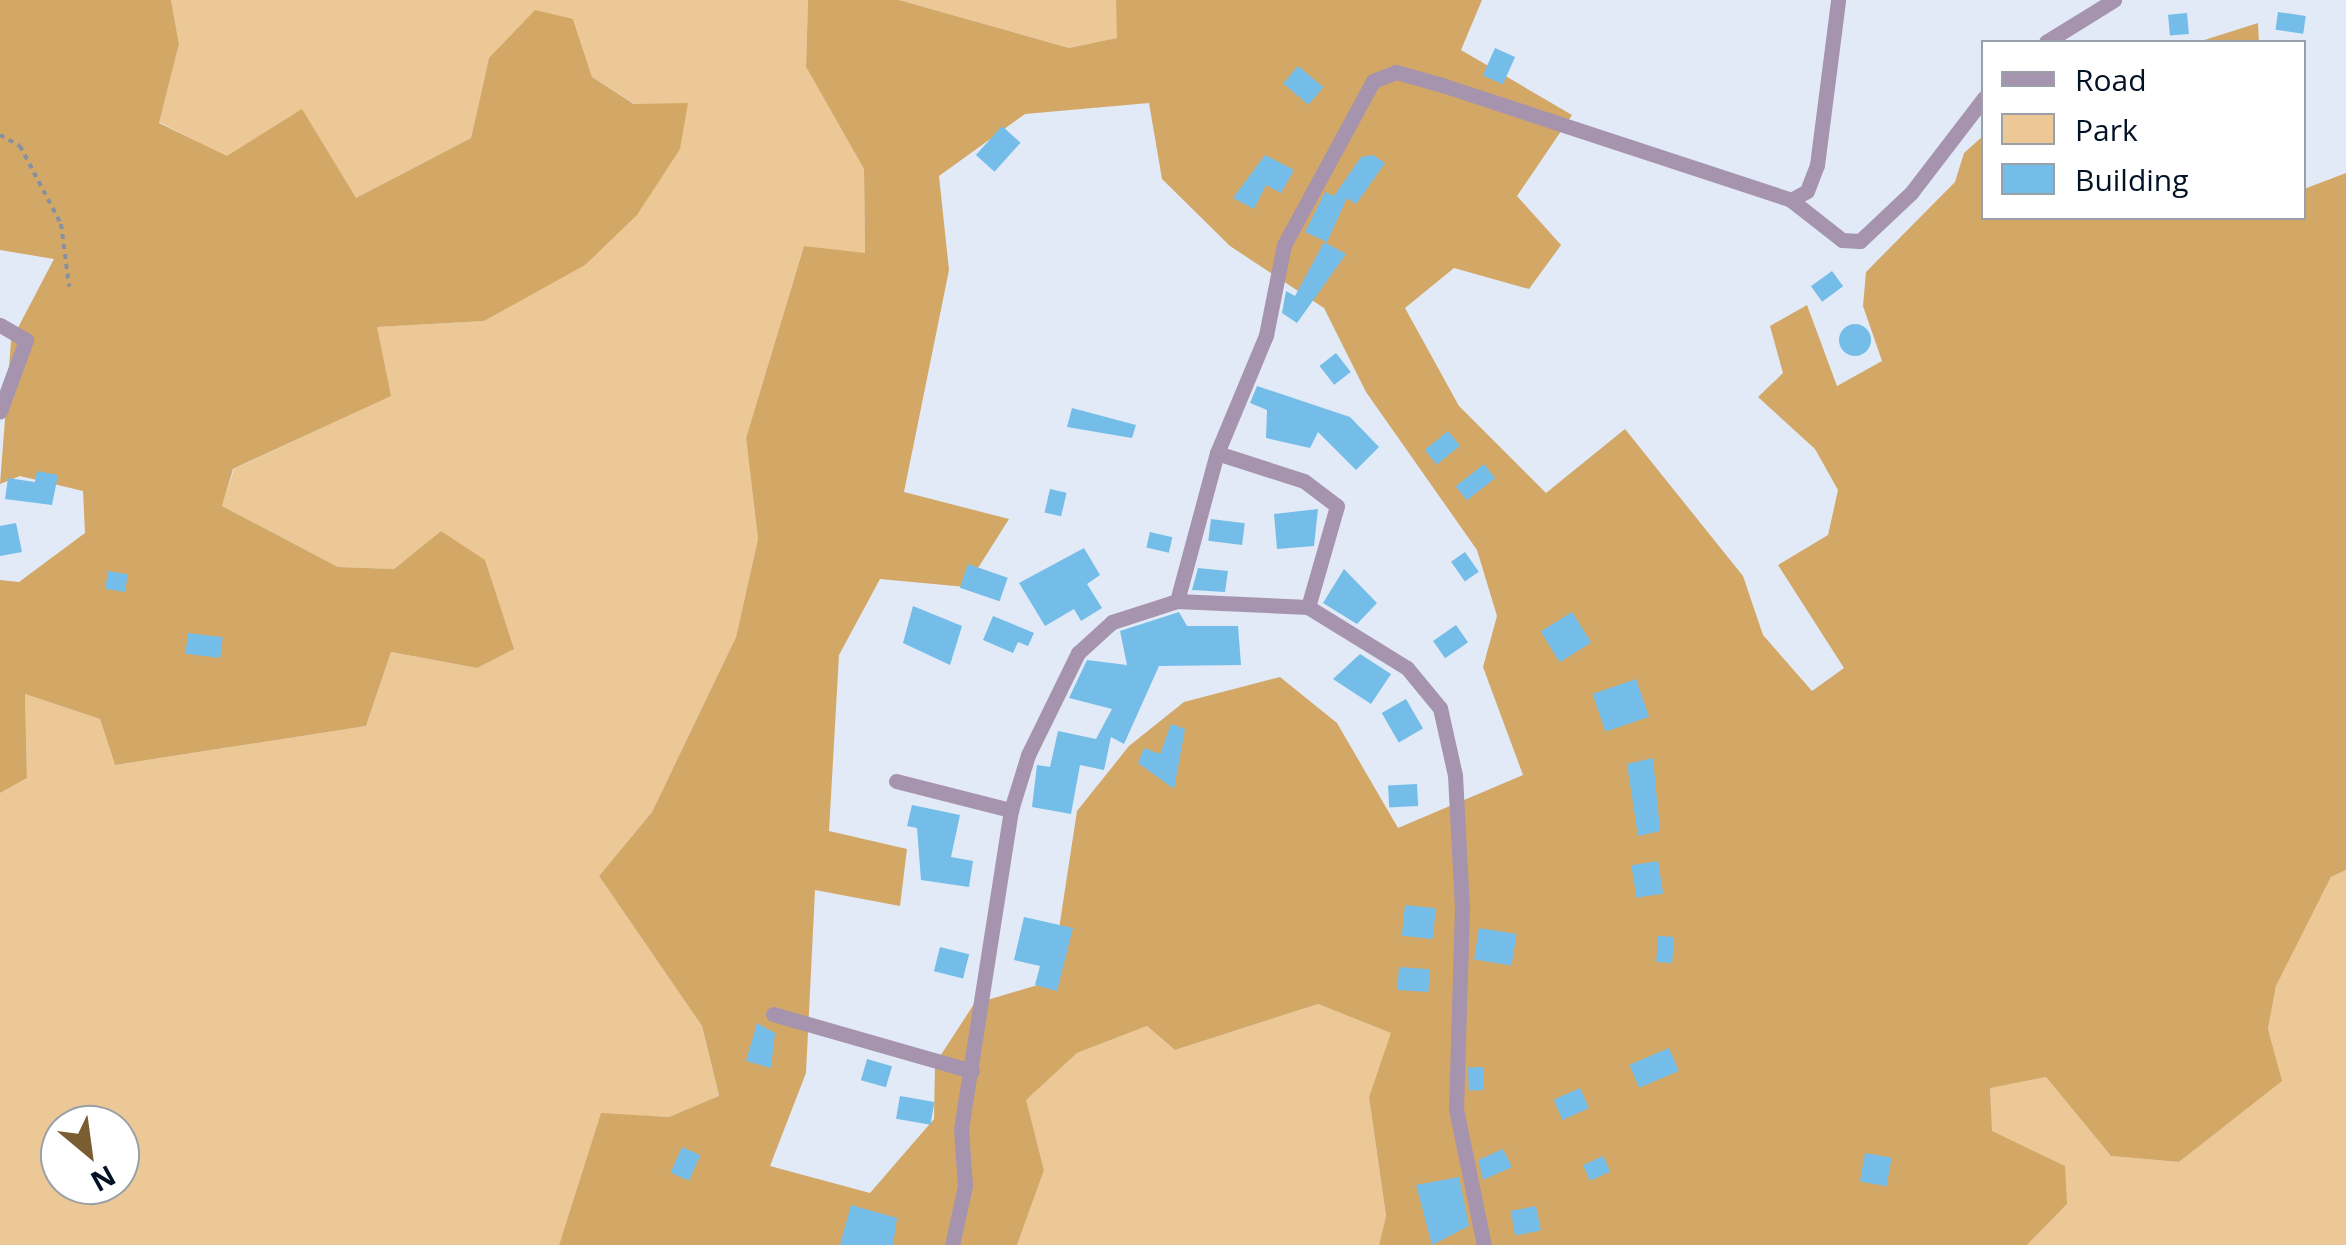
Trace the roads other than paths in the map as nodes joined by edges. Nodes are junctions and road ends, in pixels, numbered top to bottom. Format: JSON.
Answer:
{"nodes":[{"id":1,"x":1838,"y":0,"type":"edge"},
{"id":2,"x":2114,"y":0,"type":"edge"},
{"id":3,"x":2049,"y":40,"type":"edge"},
{"id":4,"x":1981,"y":102,"type":"edge"},
{"id":5,"x":1792,"y":200,"type":"junction"},
{"id":6,"x":0,"y":326,"type":"edge"},
{"id":7,"x":0,"y":410,"type":"edge"},
{"id":8,"x":1217,"y":453,"type":"junction"},
{"id":9,"x":1177,"y":600,"type":"junction"},
{"id":10,"x":1308,"y":607,"type":"junction"},
{"id":11,"x":896,"y":781,"type":"dead end"},
{"id":12,"x":1010,"y":810,"type":"junction"},
{"id":13,"x":773,"y":1014,"type":"dead end"},
{"id":14,"x":972,"y":1071,"type":"junction"},
{"id":15,"x":952,"y":1245,"type":"edge"},
{"id":16,"x":1484,"y":1245,"type":"edge"}],
"edges":[{"from":1,"to":5,"type":"street"},
{"from":2,"to":3,"type":"street"},
{"from":4,"to":5,"type":"street"},
{"from":5,"to":8,"type":"street"},
{"from":6,"to":7,"type":"street"},
{"from":8,"to":9,"type":"street"},
{"from":8,"to":10,"type":"street"},
{"from":9,"to":10,"type":"street"},
{"from":9,"to":12,"type":"street"},
{"from":10,"to":16,"type":"street"},
{"from":11,"to":12,"type":"street"},
{"from":12,"to":14,"type":"street"},
{"from":13,"to":14,"type":"street"},
{"from":14,"to":15,"type":"street"}]}
